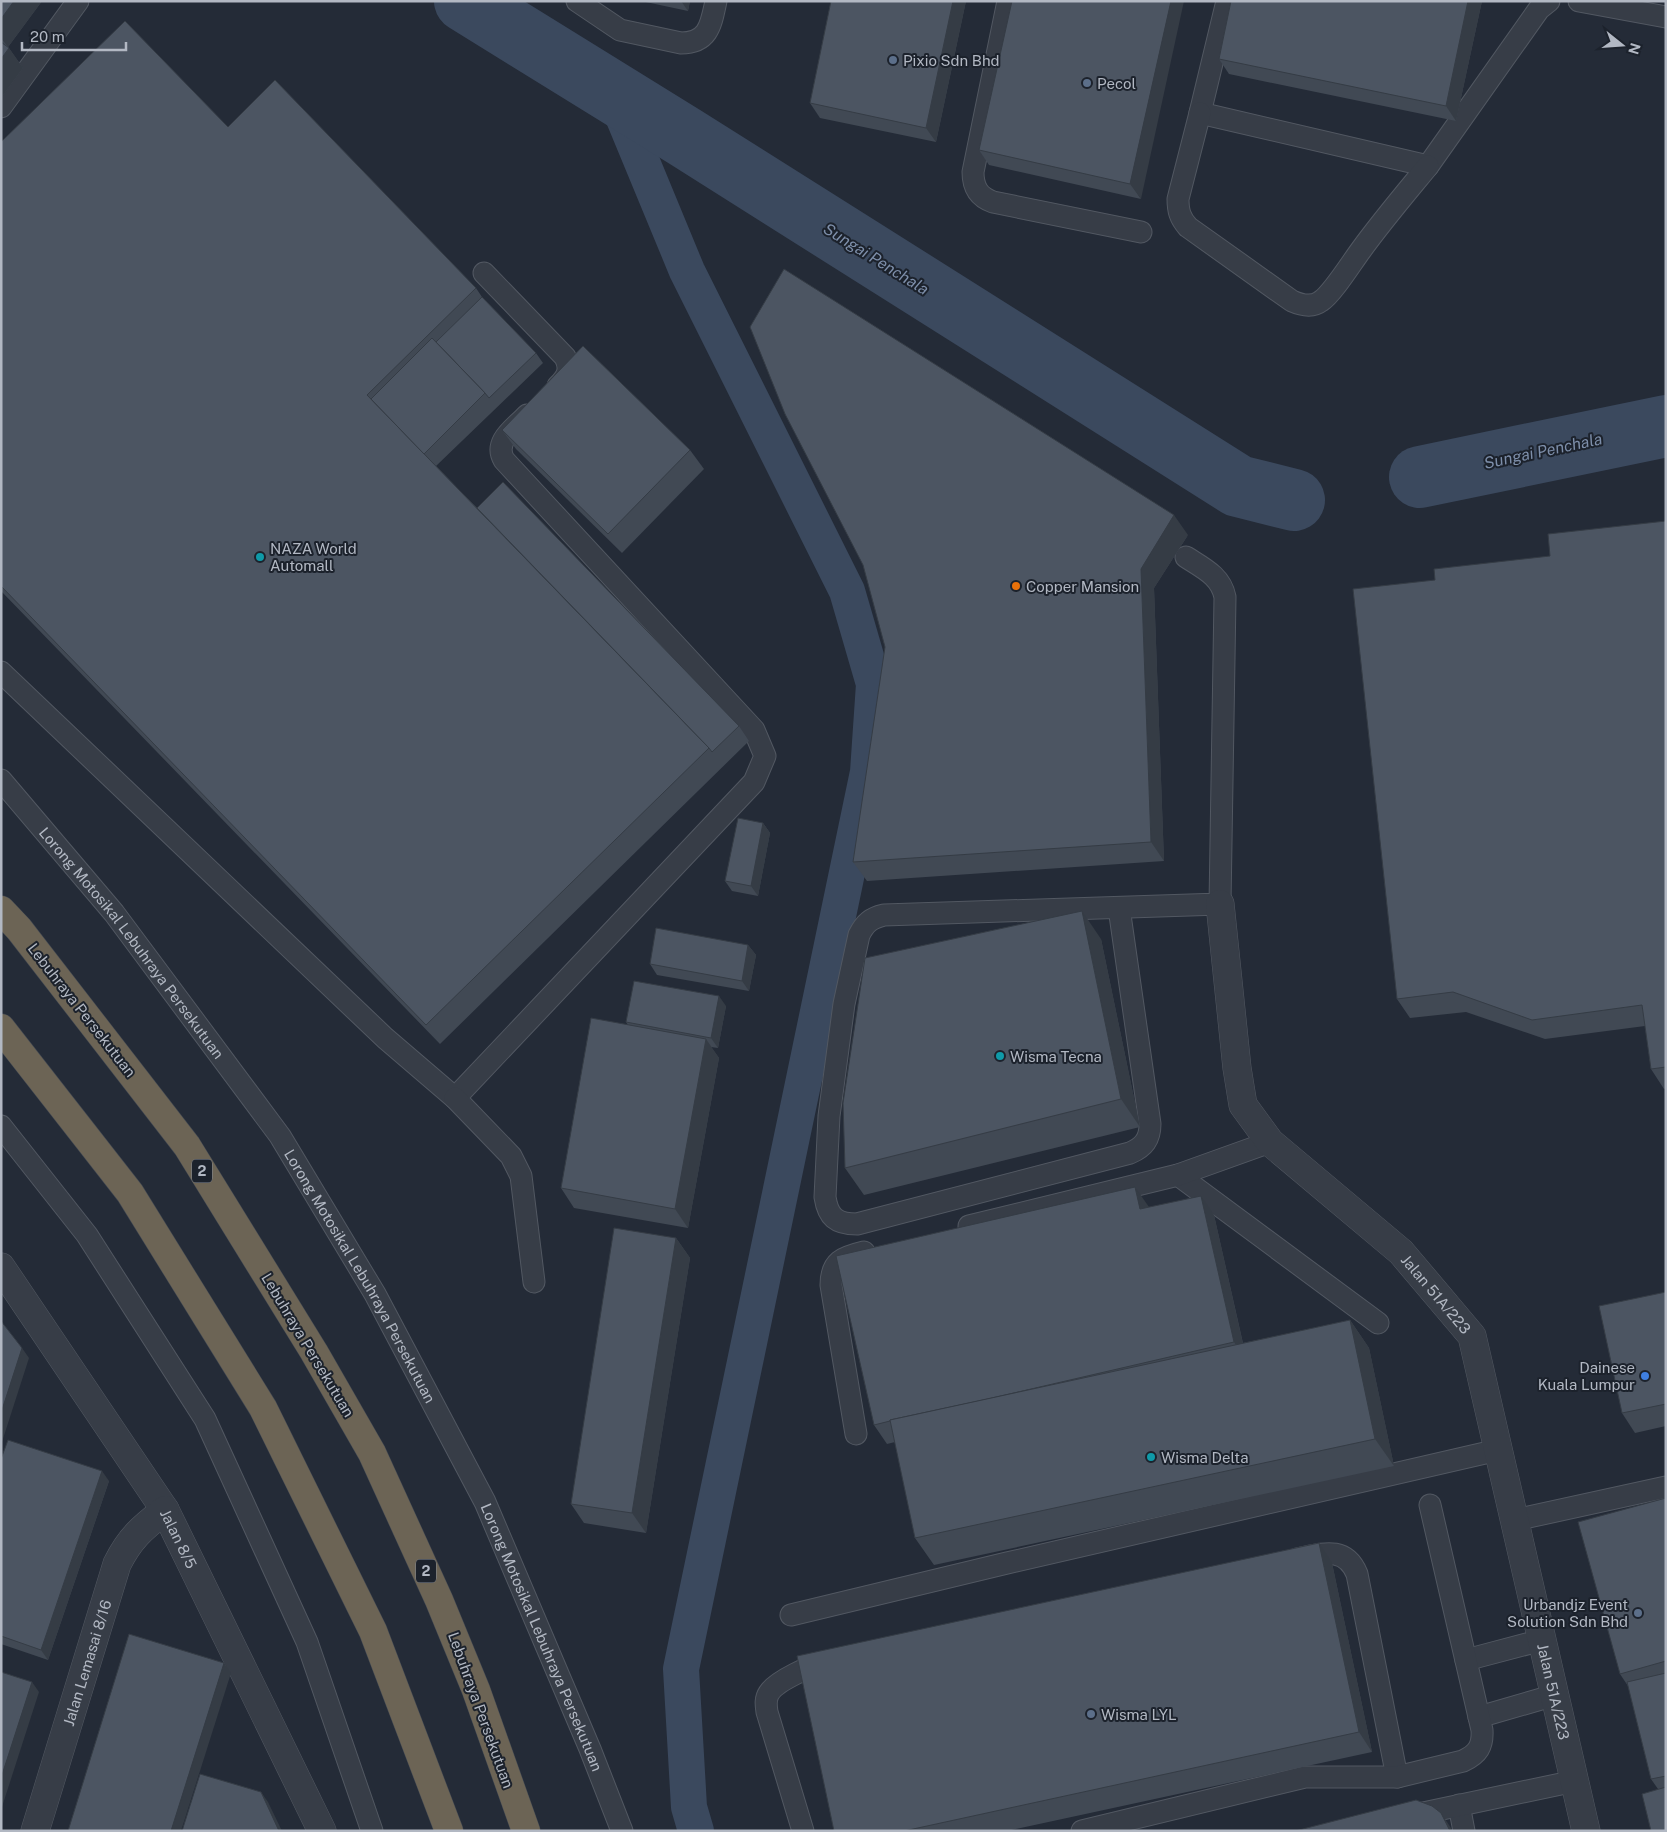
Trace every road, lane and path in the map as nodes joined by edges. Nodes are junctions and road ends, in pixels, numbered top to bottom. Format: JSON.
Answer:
{"nodes":[{"id":1,"x":78,"y":1,"type":"edge"},
{"id":2,"x":577,"y":1,"type":"edge"},
{"id":3,"x":716,"y":1,"type":"edge"},
{"id":4,"x":1008,"y":1,"type":"edge"},
{"id":5,"x":1227,"y":1,"type":"edge"},
{"id":6,"x":1550,"y":1,"type":"edge"},
{"id":7,"x":1579,"y":1,"type":"edge"},
{"id":8,"x":1666,"y":16,"type":"edge"},
{"id":9,"x":1,"y":106,"type":"edge"},
{"id":10,"x":1200,"y":112,"type":"junction"},
{"id":11,"x":1428,"y":166,"type":"junction"},
{"id":12,"x":1141,"y":232,"type":"dead end"},
{"id":13,"x":484,"y":273,"type":"dead end"},
{"id":14,"x":1186,"y":557,"type":"dead end"},
{"id":15,"x":1,"y":672,"type":"edge"},
{"id":16,"x":1,"y":780,"type":"edge"},
{"id":17,"x":1220,"y":904,"type":"junction"},
{"id":18,"x":1118,"y":908,"type":"junction"},
{"id":19,"x":1,"y":910,"type":"edge"},
{"id":20,"x":1,"y":1028,"type":"edge"},
{"id":21,"x":455,"y":1098,"type":"junction"},
{"id":22,"x":1,"y":1126,"type":"edge"},
{"id":23,"x":1270,"y":1142,"type":"junction"},
{"id":24,"x":1178,"y":1175,"type":"junction"},
{"id":25,"x":952,"y":1230,"type":"edge"},
{"id":26,"x":887,"y":1246,"type":"edge"},
{"id":27,"x":1,"y":1267,"type":"edge"},
{"id":28,"x":534,"y":1282,"type":"dead end"},
{"id":29,"x":1378,"y":1323,"type":"dead end"},
{"id":30,"x":856,"y":1434,"type":"dead end"},
{"id":31,"x":1498,"y":1450,"type":"junction"},
{"id":32,"x":1666,"y":1487,"type":"edge"},
{"id":33,"x":1430,"y":1505,"type":"dead end"},
{"id":34,"x":165,"y":1510,"type":"junction"},
{"id":35,"x":1515,"y":1520,"type":"junction"},
{"id":36,"x":1275,"y":1564,"type":"edge"},
{"id":37,"x":791,"y":1616,"type":"dead end"},
{"id":38,"x":1542,"y":1640,"type":"junction"},
{"id":39,"x":841,"y":1659,"type":"edge"},
{"id":40,"x":1466,"y":1660,"type":"junction"},
{"id":41,"x":1555,"y":1695,"type":"junction"},
{"id":42,"x":1479,"y":1717,"type":"junction"},
{"id":43,"x":1396,"y":1777,"type":"junction"},
{"id":44,"x":1575,"y":1781,"type":"junction"},
{"id":45,"x":1459,"y":1805,"type":"junction"},
{"id":46,"x":1387,"y":1820,"type":"edge"},
{"id":47,"x":35,"y":1831,"type":"edge"},
{"id":48,"x":322,"y":1831,"type":"edge"},
{"id":49,"x":372,"y":1831,"type":"edge"},
{"id":50,"x":449,"y":1831,"type":"edge"},
{"id":51,"x":526,"y":1831,"type":"edge"},
{"id":52,"x":622,"y":1831,"type":"edge"},
{"id":53,"x":803,"y":1831,"type":"edge"},
{"id":54,"x":1082,"y":1831,"type":"edge"},
{"id":55,"x":1464,"y":1831,"type":"edge"},
{"id":56,"x":1586,"y":1831,"type":"edge"}],
"edges":[{"from":1,"to":9,"type":"lane"},
{"from":2,"to":3,"type":"lane"},
{"from":4,"to":12,"type":"lane"},
{"from":5,"to":10,"type":"lane"},
{"from":6,"to":11,"type":"lane"},
{"from":7,"to":8,"type":"lane"},
{"from":10,"to":11,"type":"lane"},
{"from":10,"to":11,"type":"lane"},
{"from":13,"to":21,"type":"lane"},
{"from":14,"to":17,"type":"lane"},
{"from":15,"to":21,"type":"lane"},
{"from":16,"to":52,"type":"lane","name":"Lorong Motosikal Lebuhraya Persekutuan"},
{"from":17,"to":18,"type":"lane"},
{"from":17,"to":23,"type":"street","name":"Jalan 51A/223"},
{"from":18,"to":18,"type":"lane"},
{"from":19,"to":51,"type":"highway","name":"Lebuhraya Persekutuan","number":"2"},
{"from":20,"to":50,"type":"highway"},
{"from":21,"to":28,"type":"lane"},
{"from":22,"to":49,"type":"lane"},
{"from":23,"to":24,"type":"lane"},
{"from":23,"to":31,"type":"street","name":"Jalan 51A/223"},
{"from":24,"to":25,"type":"lane"},
{"from":24,"to":29,"type":"lane"},
{"from":26,"to":30,"type":"lane"},
{"from":27,"to":34,"type":"street","name":"Jalan 8/5"},
{"from":31,"to":35,"type":"street","name":"Jalan 51A/223"},
{"from":31,"to":37,"type":"lane"},
{"from":32,"to":35,"type":"lane"},
{"from":33,"to":40,"type":"lane"},
{"from":34,"to":47,"type":"street","name":"Jalan Lemasai 8/16"},
{"from":34,"to":48,"type":"street","name":"Jalan 8/5"},
{"from":35,"to":38,"type":"street","name":"Jalan 51A/223"},
{"from":36,"to":43,"type":"lane"},
{"from":38,"to":40,"type":"lane"},
{"from":38,"to":41,"type":"street","name":"Jalan 51A/223"},
{"from":39,"to":53,"type":"lane"},
{"from":40,"to":42,"type":"lane"},
{"from":41,"to":42,"type":"lane"},
{"from":41,"to":44,"type":"street","name":"Jalan 51A/223"},
{"from":42,"to":43,"type":"lane"},
{"from":43,"to":54,"type":"lane"},
{"from":44,"to":45,"type":"lane"},
{"from":44,"to":56,"type":"street","name":"Jalan 51A/223"},
{"from":45,"to":46,"type":"lane"},
{"from":45,"to":55,"type":"lane"}]}
